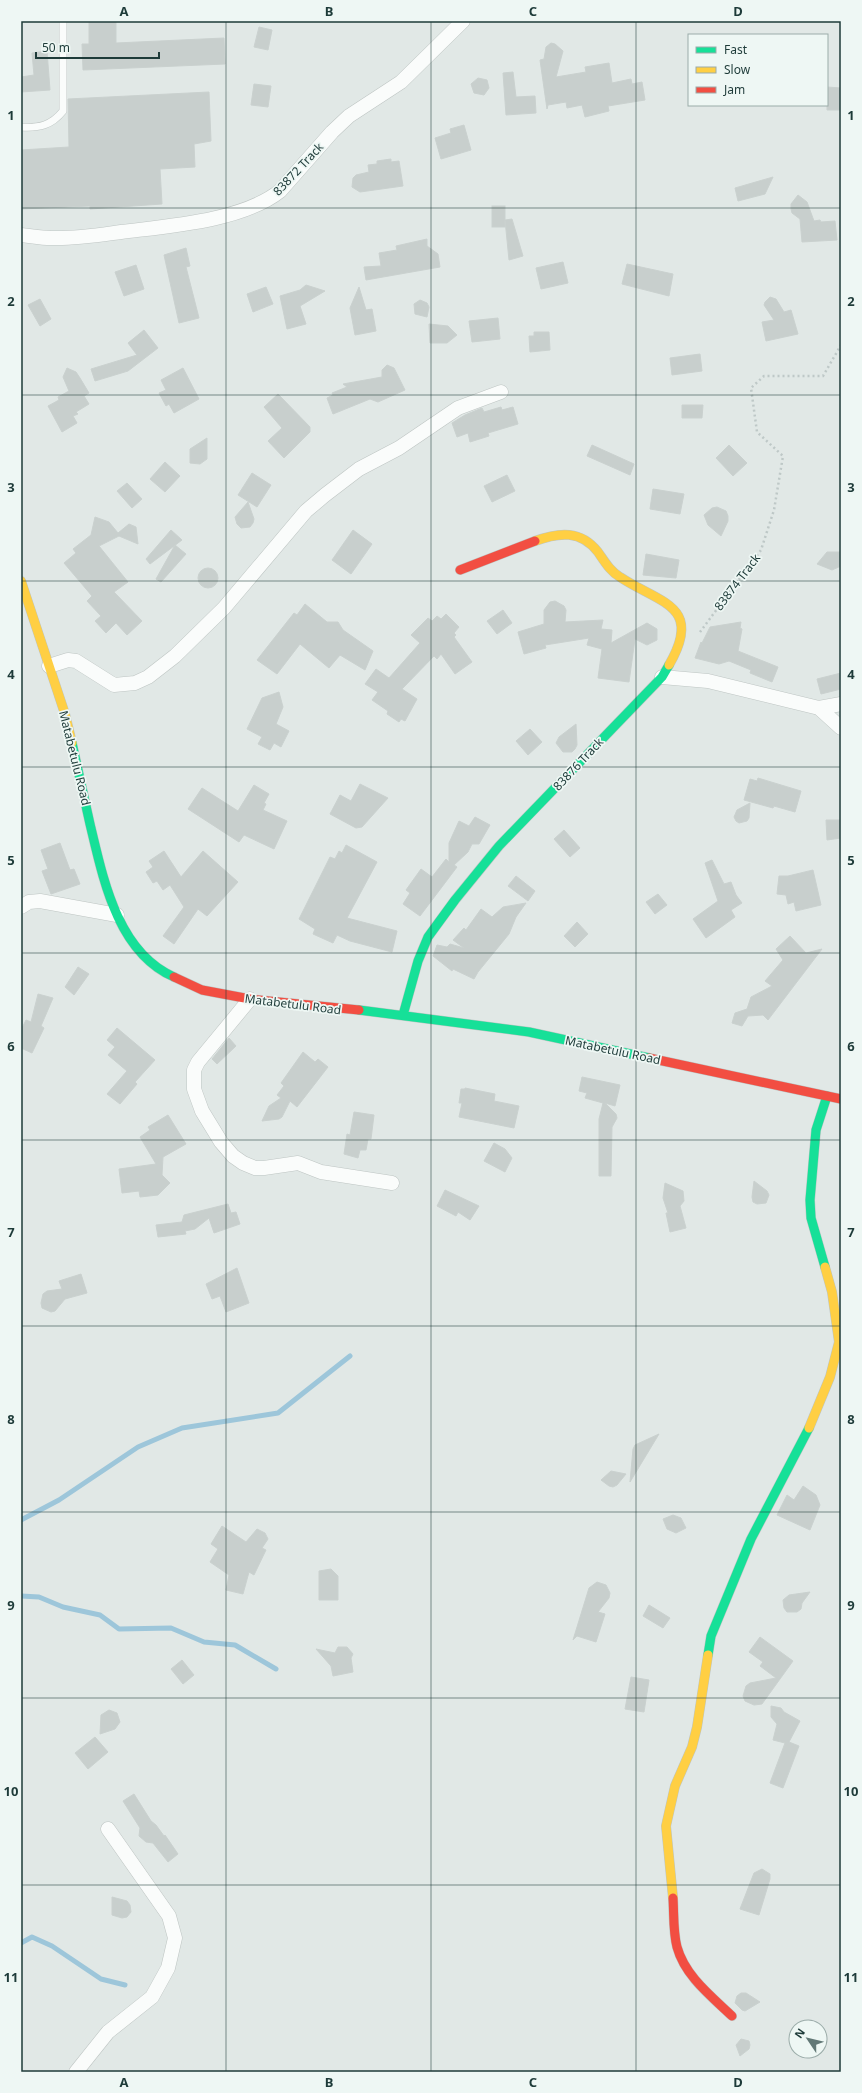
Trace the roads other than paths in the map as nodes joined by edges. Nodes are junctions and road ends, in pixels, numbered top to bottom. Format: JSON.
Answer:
{"nodes":[{"id":1,"x":63,"y":21,"type":"edge"},
{"id":2,"x":462,"y":21,"type":"edge"},
{"id":3,"x":21,"y":127,"type":"edge"},
{"id":4,"x":21,"y":236,"type":"edge"},
{"id":5,"x":501,"y":392,"type":"dead end"},
{"id":6,"x":460,"y":570,"type":"dead end"},
{"id":7,"x":21,"y":581,"type":"edge"},
{"id":8,"x":49,"y":666,"type":"junction"},
{"id":9,"x":662,"y":677,"type":"junction"},
{"id":10,"x":841,"y":704,"type":"edge"},
{"id":11,"x":819,"y":708,"type":"junction"},
{"id":12,"x":841,"y":728,"type":"edge"},
{"id":13,"x":21,"y":907,"type":"edge"},
{"id":14,"x":117,"y":915,"type":"junction"},
{"id":15,"x":250,"y":999,"type":"junction"},
{"id":16,"x":403,"y":1016,"type":"junction"},
{"id":17,"x":827,"y":1096,"type":"junction"},
{"id":18,"x":841,"y":1098,"type":"edge"},
{"id":19,"x":392,"y":1183,"type":"dead end"},
{"id":20,"x":108,"y":1829,"type":"dead end"},
{"id":21,"x":732,"y":2016,"type":"dead end"},
{"id":22,"x":76,"y":2072,"type":"edge"}],
"edges":[{"from":1,"to":3,"type":"lane"},
{"from":2,"to":4,"type":"street","name":"83872 Track"},
{"from":5,"to":8,"type":"street"},
{"from":6,"to":9,"type":"street","name":"83876 Track"},
{"from":7,"to":8,"type":"street","name":"Matabetulu Road"},
{"from":8,"to":14,"type":"street","name":"Matabetulu Road"},
{"from":9,"to":11,"type":"street"},
{"from":9,"to":16,"type":"street","name":"83876 Track"},
{"from":10,"to":11,"type":"street"},
{"from":11,"to":12,"type":"street"},
{"from":13,"to":14,"type":"street"},
{"from":14,"to":15,"type":"street","name":"Matabetulu Road"},
{"from":15,"to":16,"type":"street","name":"Matabetulu Road"},
{"from":15,"to":19,"type":"street"},
{"from":16,"to":17,"type":"street","name":"Matabetulu Road"},
{"from":17,"to":18,"type":"street","name":"Matabetulu Road"},
{"from":17,"to":21,"type":"street"},
{"from":20,"to":22,"type":"street"}]}
